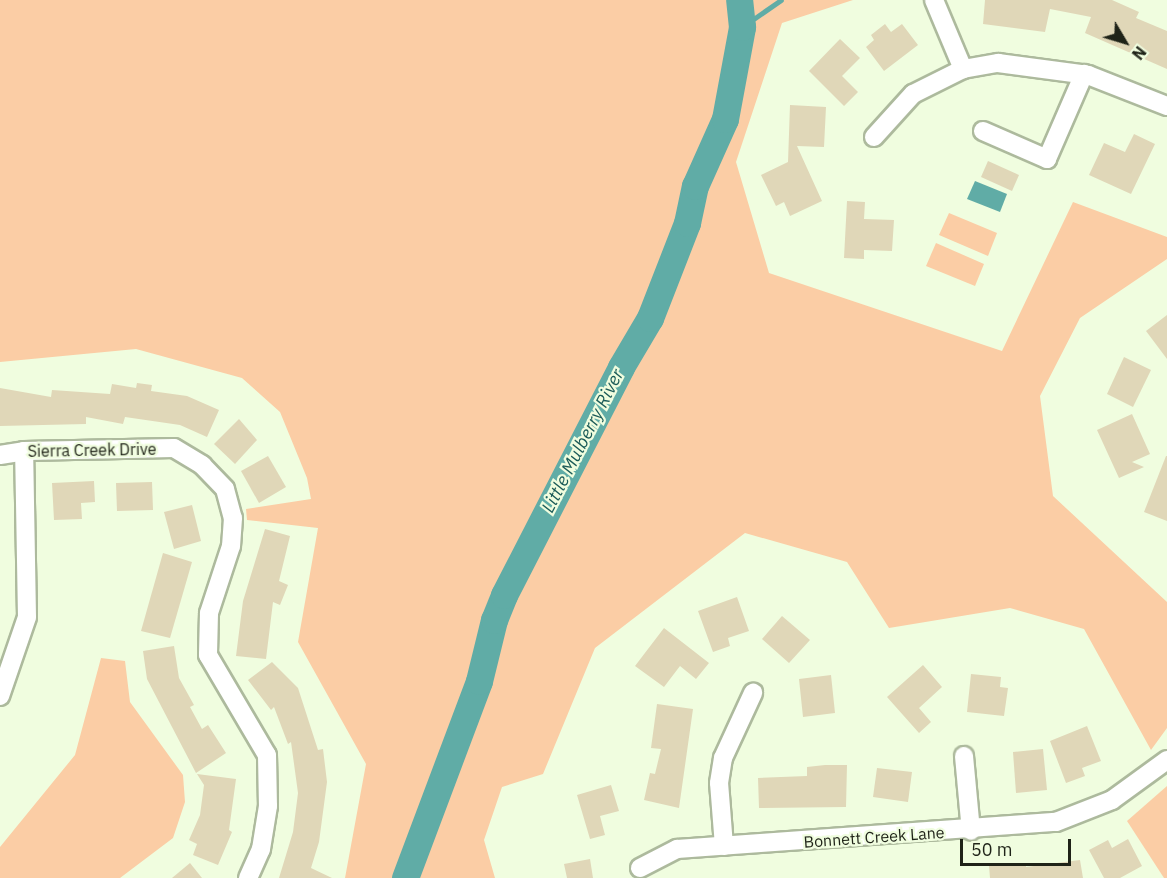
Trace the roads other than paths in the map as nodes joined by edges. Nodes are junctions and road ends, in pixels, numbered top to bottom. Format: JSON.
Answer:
{"nodes":[{"id":1,"x":934,"y":0,"type":"edge"},
{"id":2,"x":963,"y":69,"type":"junction"},
{"id":3,"x":1084,"y":74,"type":"junction"},
{"id":4,"x":1167,"y":106,"type":"edge"},
{"id":5,"x":983,"y":131,"type":"dead end"},
{"id":6,"x":874,"y":137,"type":"dead end"},
{"id":7,"x":24,"y":451,"type":"junction"},
{"id":8,"x":0,"y":455,"type":"edge"},
{"id":9,"x":753,"y":693,"type":"dead end"},
{"id":10,"x":0,"y":696,"type":"edge"},
{"id":11,"x":964,"y":756,"type":"dead end"},
{"id":12,"x":1167,"y":760,"type":"edge"},
{"id":13,"x":971,"y":831,"type":"junction"},
{"id":14,"x":724,"y":846,"type":"junction"},
{"id":15,"x":640,"y":868,"type":"dead end"},
{"id":16,"x":248,"y":878,"type":"edge"}],
"edges":[{"from":1,"to":2,"type":"street"},
{"from":2,"to":3,"type":"street"},
{"from":2,"to":6,"type":"street"},
{"from":3,"to":4,"type":"street"},
{"from":3,"to":5,"type":"street"},
{"from":7,"to":8,"type":"street","name":"Sierra Creek Drive"},
{"from":7,"to":10,"type":"street"},
{"from":7,"to":16,"type":"street","name":"Sierra Creek Drive"},
{"from":9,"to":14,"type":"street"},
{"from":11,"to":13,"type":"street"},
{"from":12,"to":13,"type":"street","name":"Bonnett Creek Lane"},
{"from":13,"to":14,"type":"street","name":"Bonnett Creek Lane"},
{"from":14,"to":15,"type":"street","name":"Bonnett Creek Lane"}]}
